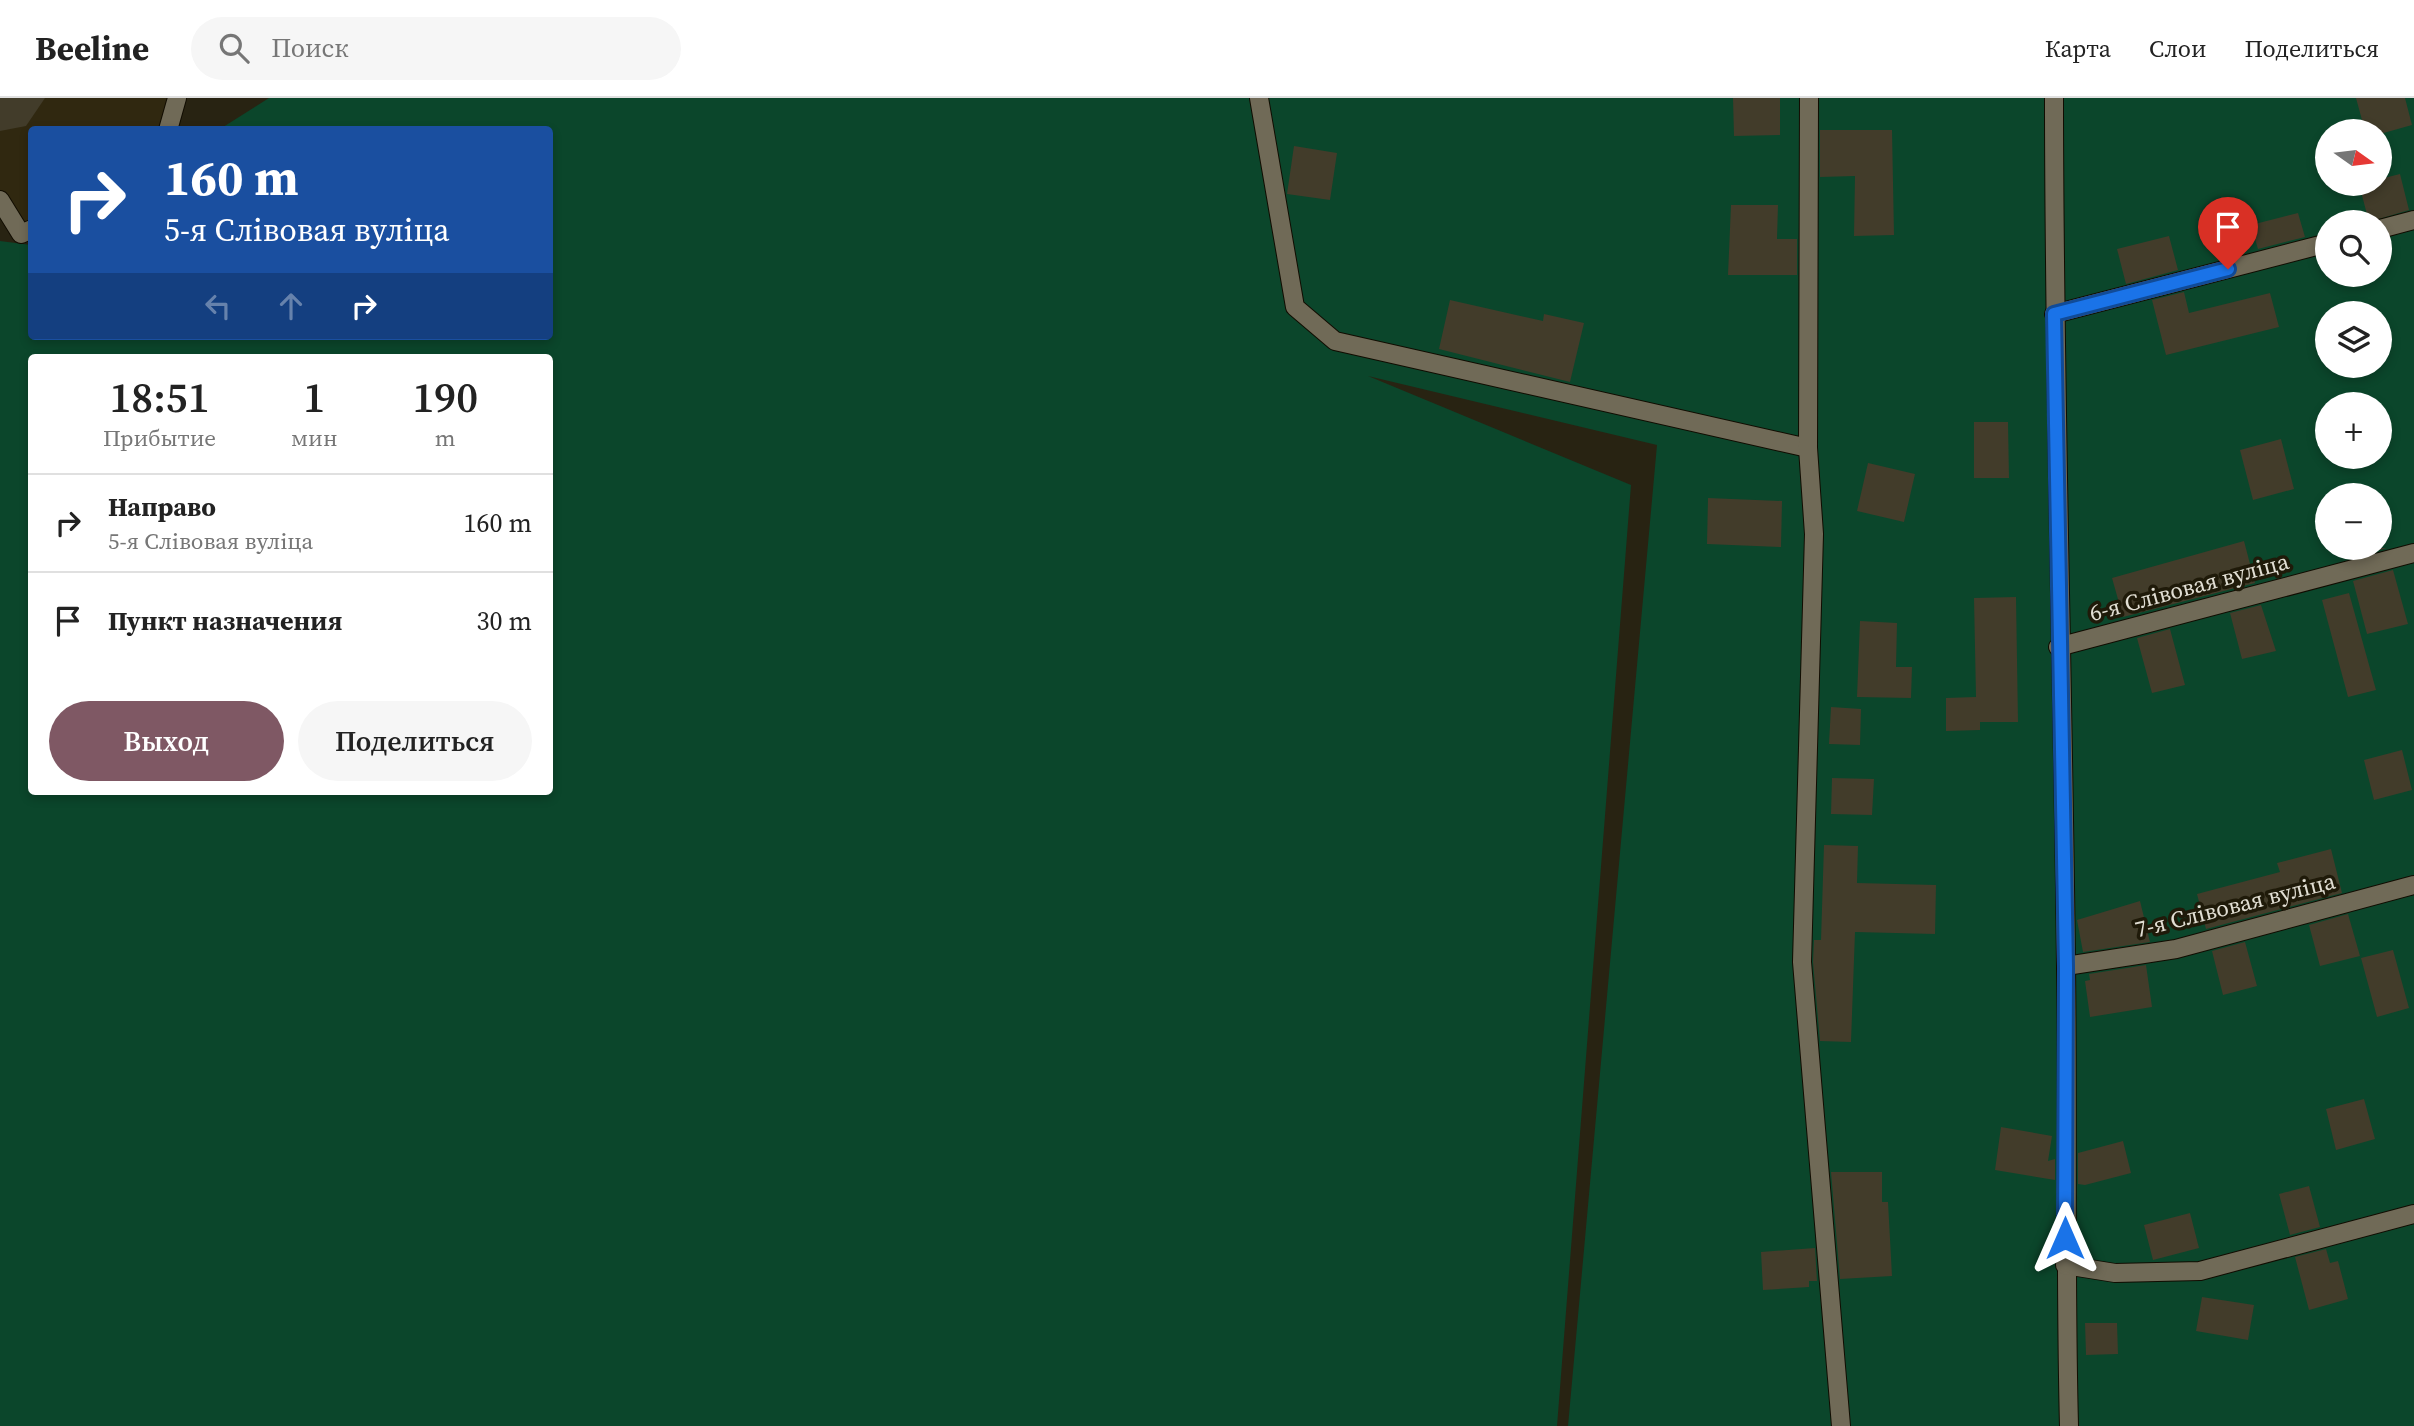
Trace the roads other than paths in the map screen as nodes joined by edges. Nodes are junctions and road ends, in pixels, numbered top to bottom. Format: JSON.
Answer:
{"nodes":[{"id":1,"x":177,"y":98,"type":"edge"},
{"id":2,"x":1259,"y":98,"type":"edge"},
{"id":3,"x":1809,"y":98,"type":"edge"},
{"id":4,"x":2054,"y":98,"type":"edge"},
{"id":5,"x":169,"y":126,"type":"edge"},
{"id":6,"x":0,"y":200,"type":"edge"},
{"id":7,"x":2414,"y":220,"type":"edge"},
{"id":8,"x":2392,"y":226,"type":"edge"},
{"id":9,"x":28,"y":231,"type":"edge"},
{"id":10,"x":2315,"y":246,"type":"edge"},
{"id":11,"x":2054,"y":314,"type":"junction"},
{"id":12,"x":1808,"y":447,"type":"junction"},
{"id":13,"x":2414,"y":552,"type":"edge"},
{"id":14,"x":2059,"y":647,"type":"junction"},
{"id":15,"x":2414,"y":885,"type":"edge"},
{"id":16,"x":2066,"y":967,"type":"junction"},
{"id":17,"x":2414,"y":1214,"type":"edge"},
{"id":18,"x":2065,"y":1265,"type":"junction"},
{"id":19,"x":1840,"y":1426,"type":"edge"},
{"id":20,"x":2069,"y":1426,"type":"edge"}],
"edges":[{"from":1,"to":5,"type":"street"},
{"from":2,"to":12,"type":"street"},
{"from":3,"to":12,"type":"street"},
{"from":4,"to":11,"type":"street"},
{"from":6,"to":9,"type":"street"},
{"from":7,"to":8,"type":"street"},
{"from":10,"to":11,"type":"street"},
{"from":11,"to":14,"type":"street"},
{"from":12,"to":19,"type":"street"},
{"from":13,"to":14,"type":"street","name":"6-я Слівовая вуліца"},
{"from":14,"to":16,"type":"street"},
{"from":15,"to":16,"type":"street","name":"7-я Слівовая вуліца"},
{"from":16,"to":18,"type":"street"},
{"from":17,"to":18,"type":"street"},
{"from":18,"to":20,"type":"street"}]}
